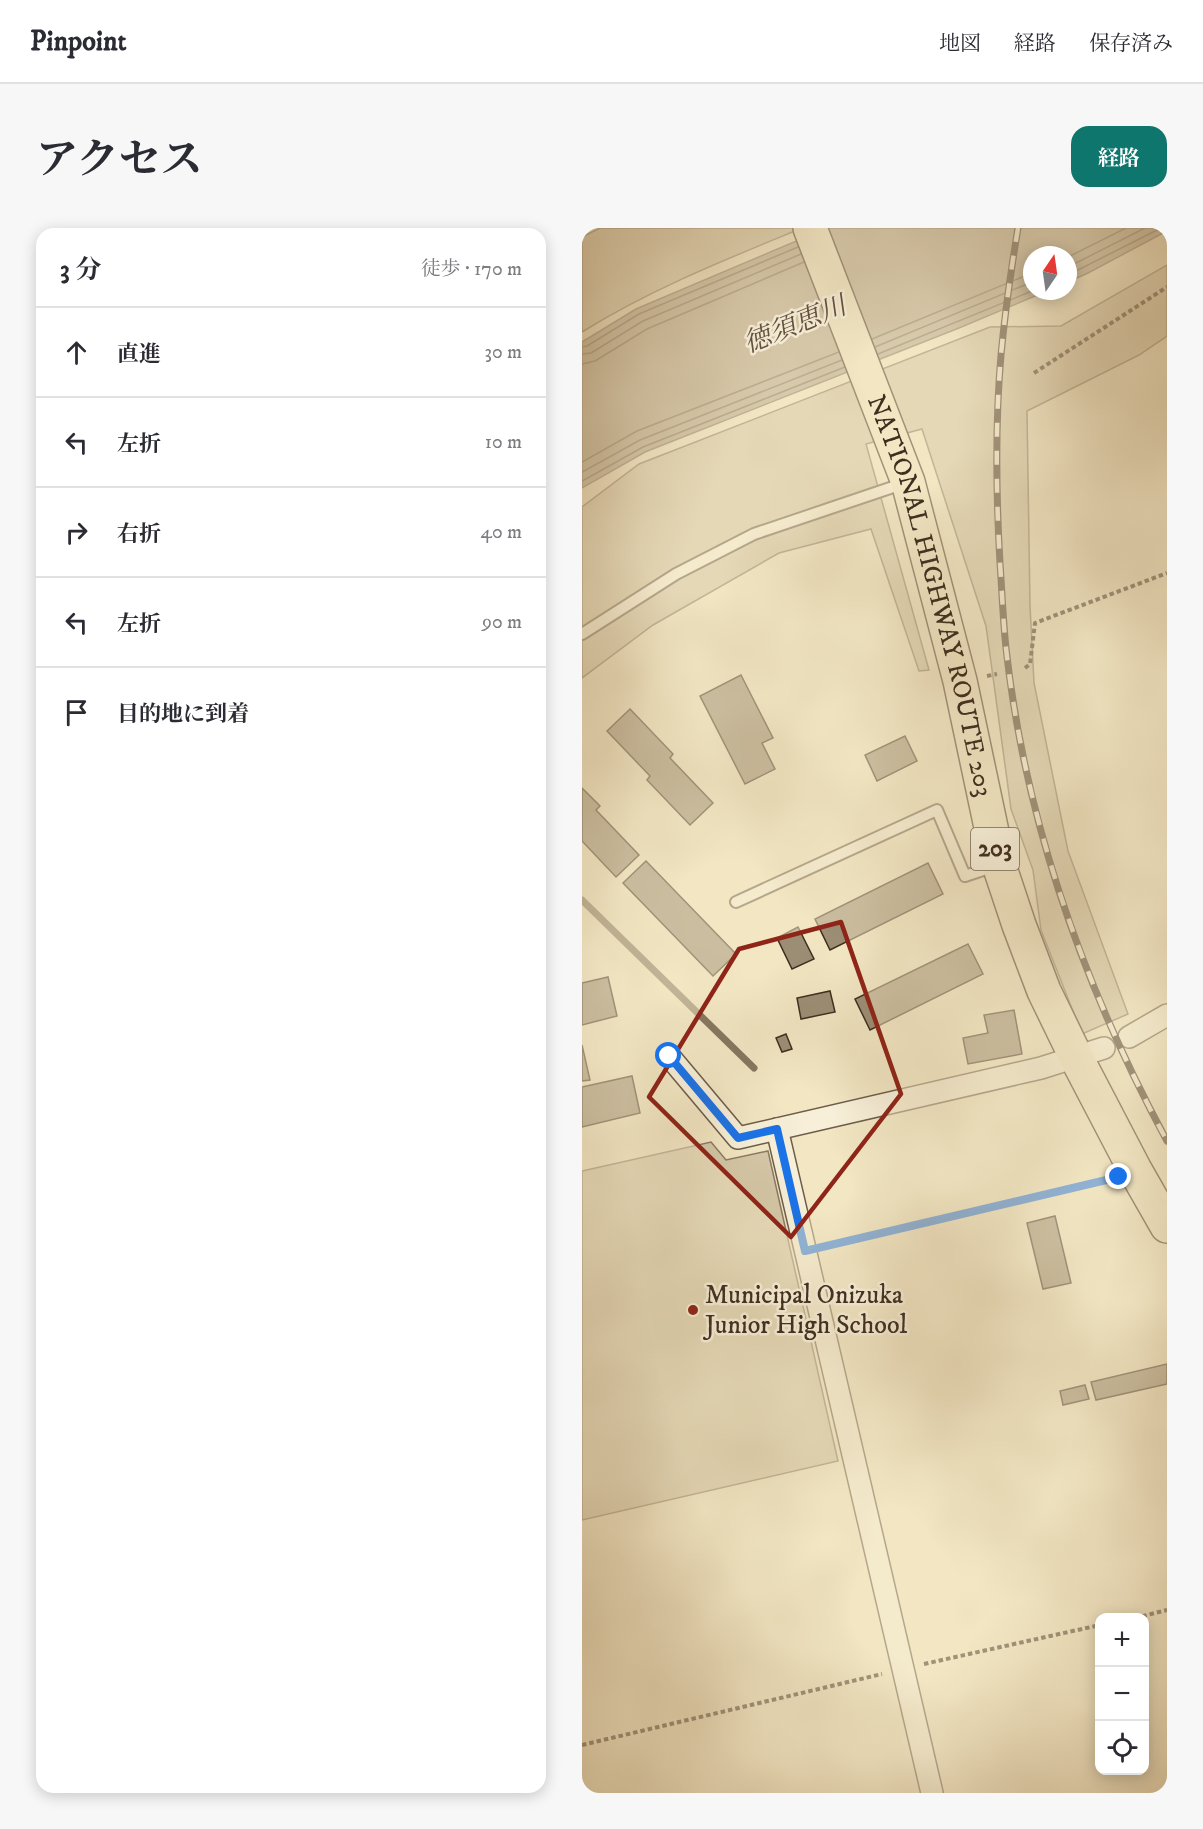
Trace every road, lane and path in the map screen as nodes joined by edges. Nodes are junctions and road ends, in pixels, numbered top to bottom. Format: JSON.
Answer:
{"nodes":[{"id":1,"x":810,"y":228,"type":"edge"},
{"id":2,"x":1167,"y":287,"type":"edge"},
{"id":3,"x":1034,"y":373,"type":"dead end"},
{"id":4,"x":908,"y":482,"type":"junction"},
{"id":5,"x":1167,"y":573,"type":"edge"},
{"id":6,"x":582,"y":634,"type":"edge"},
{"id":7,"x":1025,"y":668,"type":"dead end"},
{"id":8,"x":999,"y":865,"type":"junction"},
{"id":9,"x":736,"y":902,"type":"dead end"},
{"id":10,"x":1167,"y":1015,"type":"edge"},
{"id":11,"x":1129,"y":1037,"type":"dead end"},
{"id":12,"x":1090,"y":1053,"type":"junction"},
{"id":13,"x":669,"y":1056,"type":"dead end"},
{"id":14,"x":777,"y":1129,"type":"junction"},
{"id":15,"x":1135,"y":1170,"type":"junction"},
{"id":16,"x":1167,"y":1226,"type":"edge"},
{"id":17,"x":805,"y":1251,"type":"junction"},
{"id":18,"x":1167,"y":1610,"type":"edge"},
{"id":19,"x":1149,"y":1614,"type":"edge"},
{"id":20,"x":1095,"y":1626,"type":"edge"},
{"id":21,"x":903,"y":1669,"type":"junction"},
{"id":22,"x":582,"y":1745,"type":"edge"},
{"id":23,"x":932,"y":1793,"type":"edge"}],
"edges":[{"from":1,"to":4,"type":"highway","name":"NATIONAL HIGHWAY ROUTE 203","number":"203"},
{"from":2,"to":3,"type":"path"},
{"from":4,"to":6,"type":"lane"},
{"from":4,"to":8,"type":"highway","name":"NATIONAL HIGHWAY ROUTE 203","number":"203"},
{"from":5,"to":7,"type":"path"},
{"from":8,"to":9,"type":"lane"},
{"from":8,"to":12,"type":"highway","name":"NATIONAL HIGHWAY ROUTE 203","number":"203"},
{"from":10,"to":11,"type":"street"},
{"from":12,"to":14,"type":"street"},
{"from":12,"to":15,"type":"highway","name":"NATIONAL HIGHWAY ROUTE 203","number":"203"},
{"from":13,"to":14,"type":"street"},
{"from":14,"to":17,"type":"street"},
{"from":15,"to":16,"type":"highway","name":"NATIONAL HIGHWAY ROUTE 203","number":"203"},
{"from":15,"to":17,"type":"path"},
{"from":17,"to":21,"type":"street"},
{"from":18,"to":19,"type":"path"},
{"from":20,"to":21,"type":"path"},
{"from":21,"to":22,"type":"path"},
{"from":21,"to":23,"type":"street"}]}
